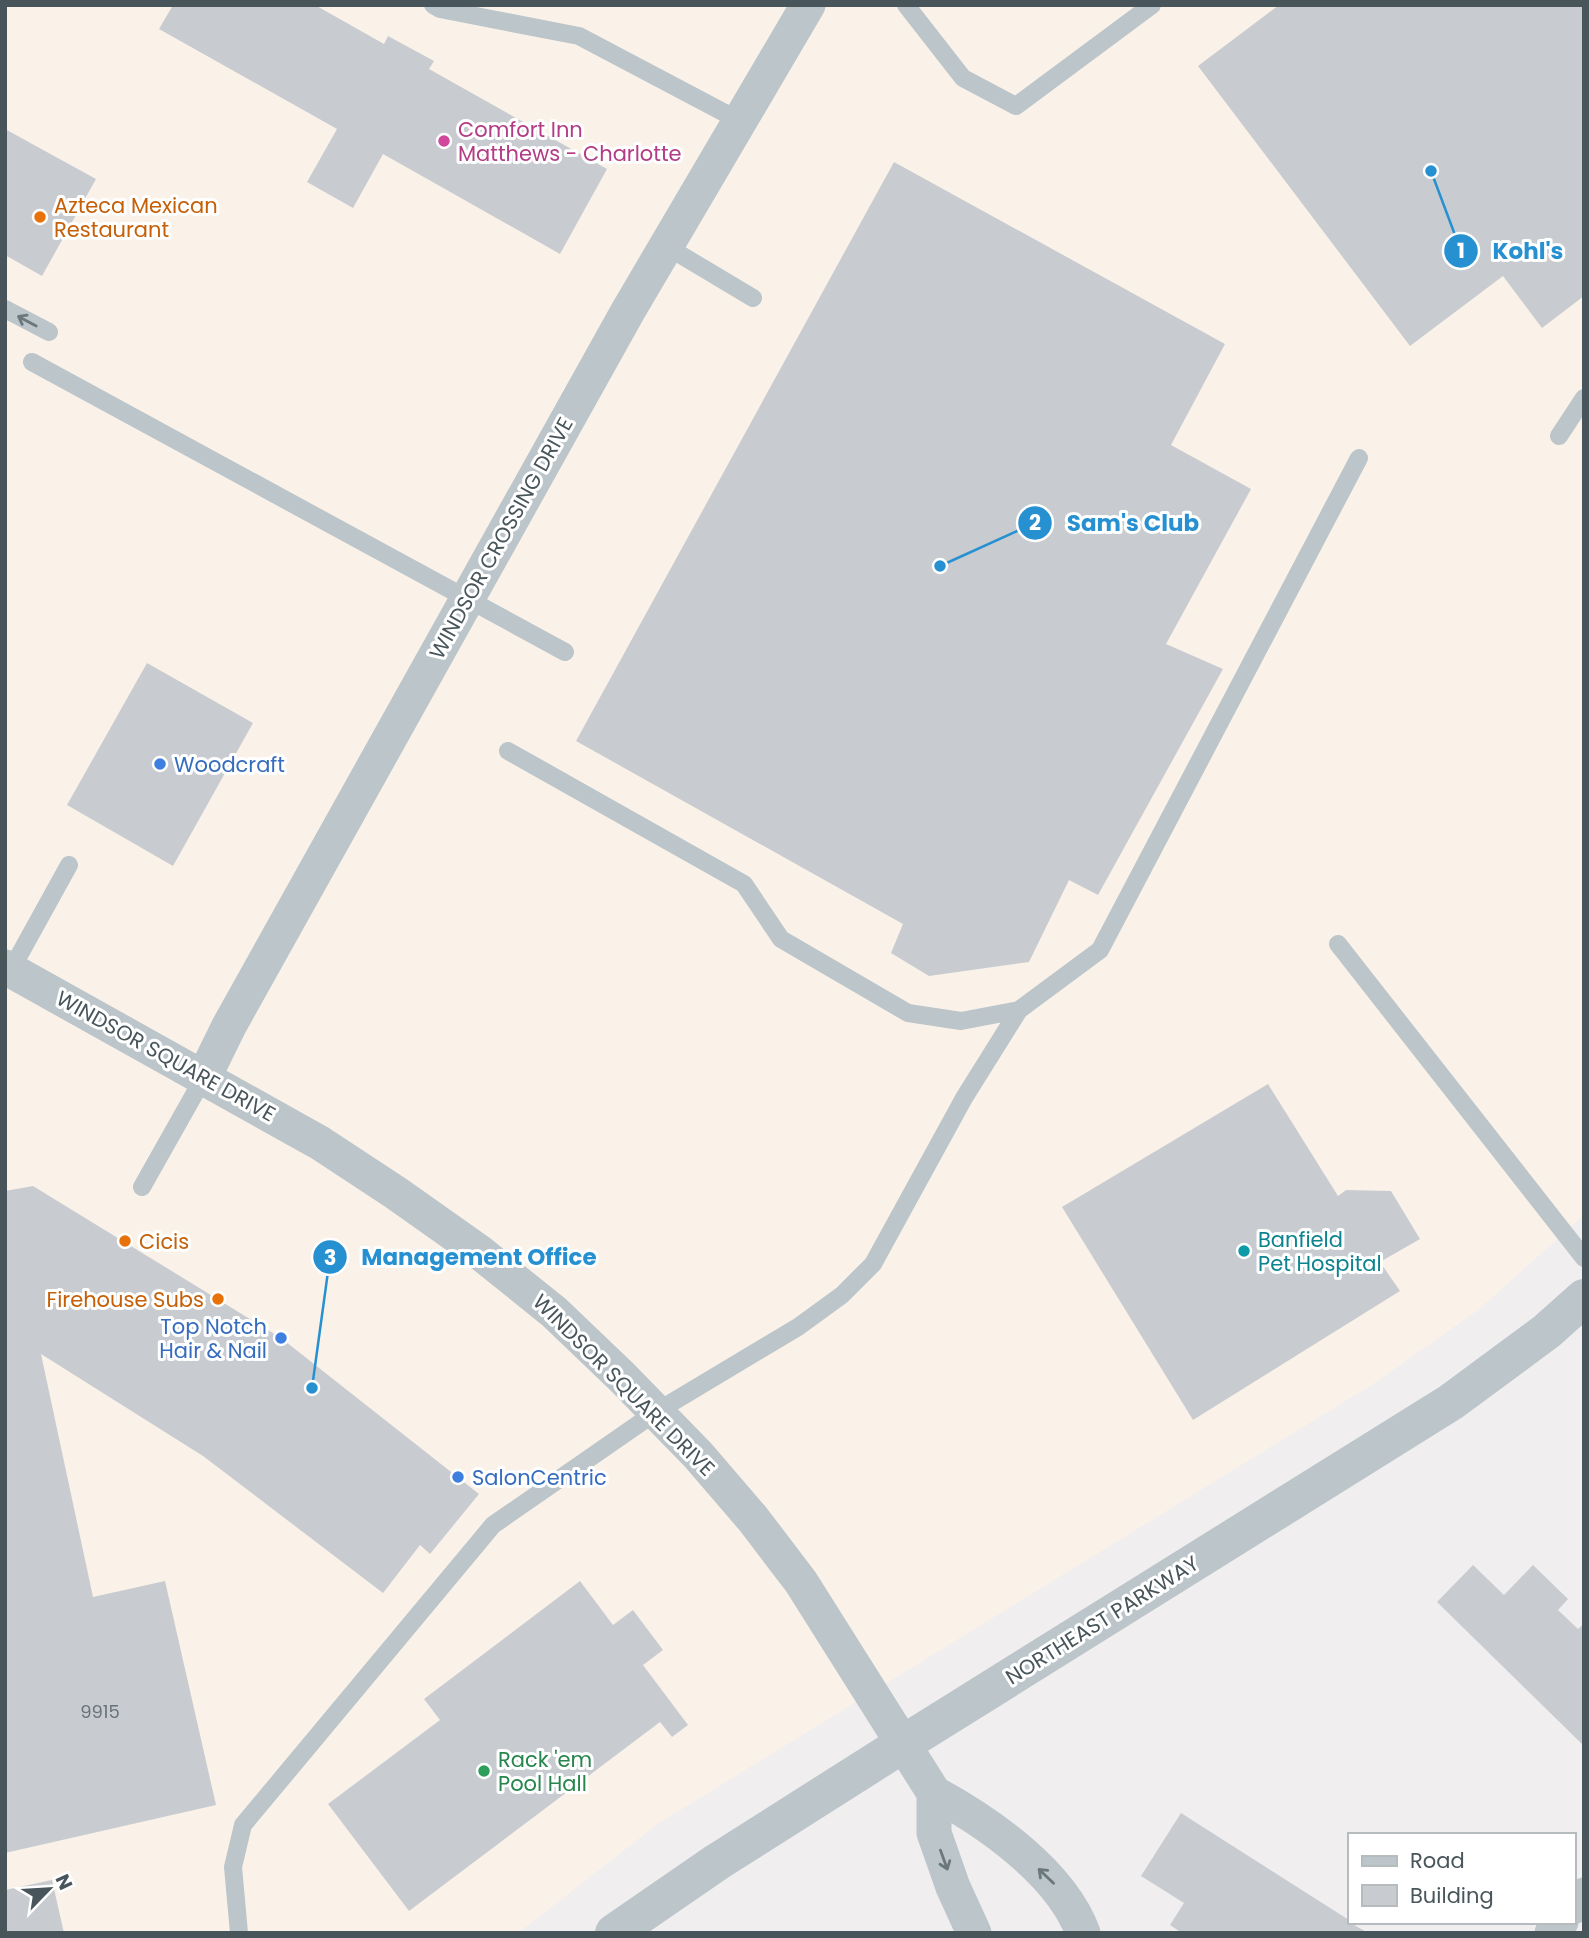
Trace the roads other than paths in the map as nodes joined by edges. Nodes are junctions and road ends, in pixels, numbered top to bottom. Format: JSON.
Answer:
{"nodes":[{"id":1,"x":433,"y":5,"type":"edge"},
{"id":2,"x":808,"y":5,"type":"edge"},
{"id":3,"x":906,"y":5,"type":"edge"},
{"id":4,"x":1152,"y":5,"type":"edge"},
{"id":5,"x":740,"y":121,"type":"junction"},
{"id":6,"x":666,"y":246,"type":"junction"},
{"id":7,"x":753,"y":298,"type":"dead end"},
{"id":8,"x":5,"y":309,"type":"edge"},
{"id":9,"x":50,"y":332,"type":"dead end"},
{"id":10,"x":32,"y":362,"type":"dead end"},
{"id":11,"x":1584,"y":398,"type":"edge"},
{"id":12,"x":1559,"y":436,"type":"dead end"},
{"id":13,"x":1359,"y":458,"type":"dead end"},
{"id":14,"x":467,"y":599,"type":"junction"},
{"id":15,"x":565,"y":652,"type":"dead end"},
{"id":16,"x":508,"y":751,"type":"dead end"},
{"id":17,"x":69,"y":865,"type":"dead end"},
{"id":18,"x":1338,"y":944,"type":"dead end"},
{"id":19,"x":8,"y":968,"type":"edge"},
{"id":20,"x":1019,"y":1010,"type":"junction"},
{"id":21,"x":204,"y":1077,"type":"junction"},
{"id":22,"x":142,"y":1187,"type":"dead end"},
{"id":23,"x":1584,"y":1258,"type":"edge"},
{"id":24,"x":1584,"y":1298,"type":"edge"},
{"id":25,"x":656,"y":1412,"type":"junction"},
{"id":26,"x":903,"y":1744,"type":"junction"},
{"id":27,"x":934,"y":1793,"type":"junction"},
{"id":28,"x":239,"y":1933,"type":"edge"},
{"id":29,"x":614,"y":1933,"type":"edge"},
{"id":30,"x":974,"y":1933,"type":"edge"},
{"id":31,"x":1083,"y":1933,"type":"edge"}],
"edges":[{"from":1,"to":5,"type":"lane"},
{"from":2,"to":5,"type":"street","name":"WINDSOR CROSSING DRIVE"},
{"from":3,"to":4,"type":"lane"},
{"from":5,"to":6,"type":"street","name":"WINDSOR CROSSING DRIVE"},
{"from":6,"to":7,"type":"lane"},
{"from":6,"to":14,"type":"street","name":"WINDSOR CROSSING DRIVE"},
{"from":9,"to":8,"type":"lane","one_way":true},
{"from":10,"to":14,"type":"lane"},
{"from":11,"to":12,"type":"lane"},
{"from":13,"to":20,"type":"lane"},
{"from":14,"to":15,"type":"lane"},
{"from":14,"to":21,"type":"street","name":"WINDSOR CROSSING DRIVE"},
{"from":16,"to":20,"type":"lane"},
{"from":17,"to":19,"type":"lane"},
{"from":18,"to":23,"type":"lane"},
{"from":19,"to":21,"type":"street","name":"WINDSOR SQUARE DRIVE"},
{"from":20,"to":25,"type":"lane"},
{"from":21,"to":22,"type":"lane"},
{"from":21,"to":25,"type":"street","name":"WINDSOR SQUARE DRIVE"},
{"from":24,"to":26,"type":"street","name":"NORTHEAST PARKWAY"},
{"from":25,"to":26,"type":"street","name":"WINDSOR SQUARE DRIVE"},
{"from":25,"to":28,"type":"lane"},
{"from":26,"to":27,"type":"street","name":"WINDSOR SQUARE DRIVE"},
{"from":26,"to":29,"type":"street","name":"NORTHEAST PARKWAY"},
{"from":27,"to":30,"type":"street","one_way":true},
{"from":31,"to":27,"type":"street","one_way":true}]}
